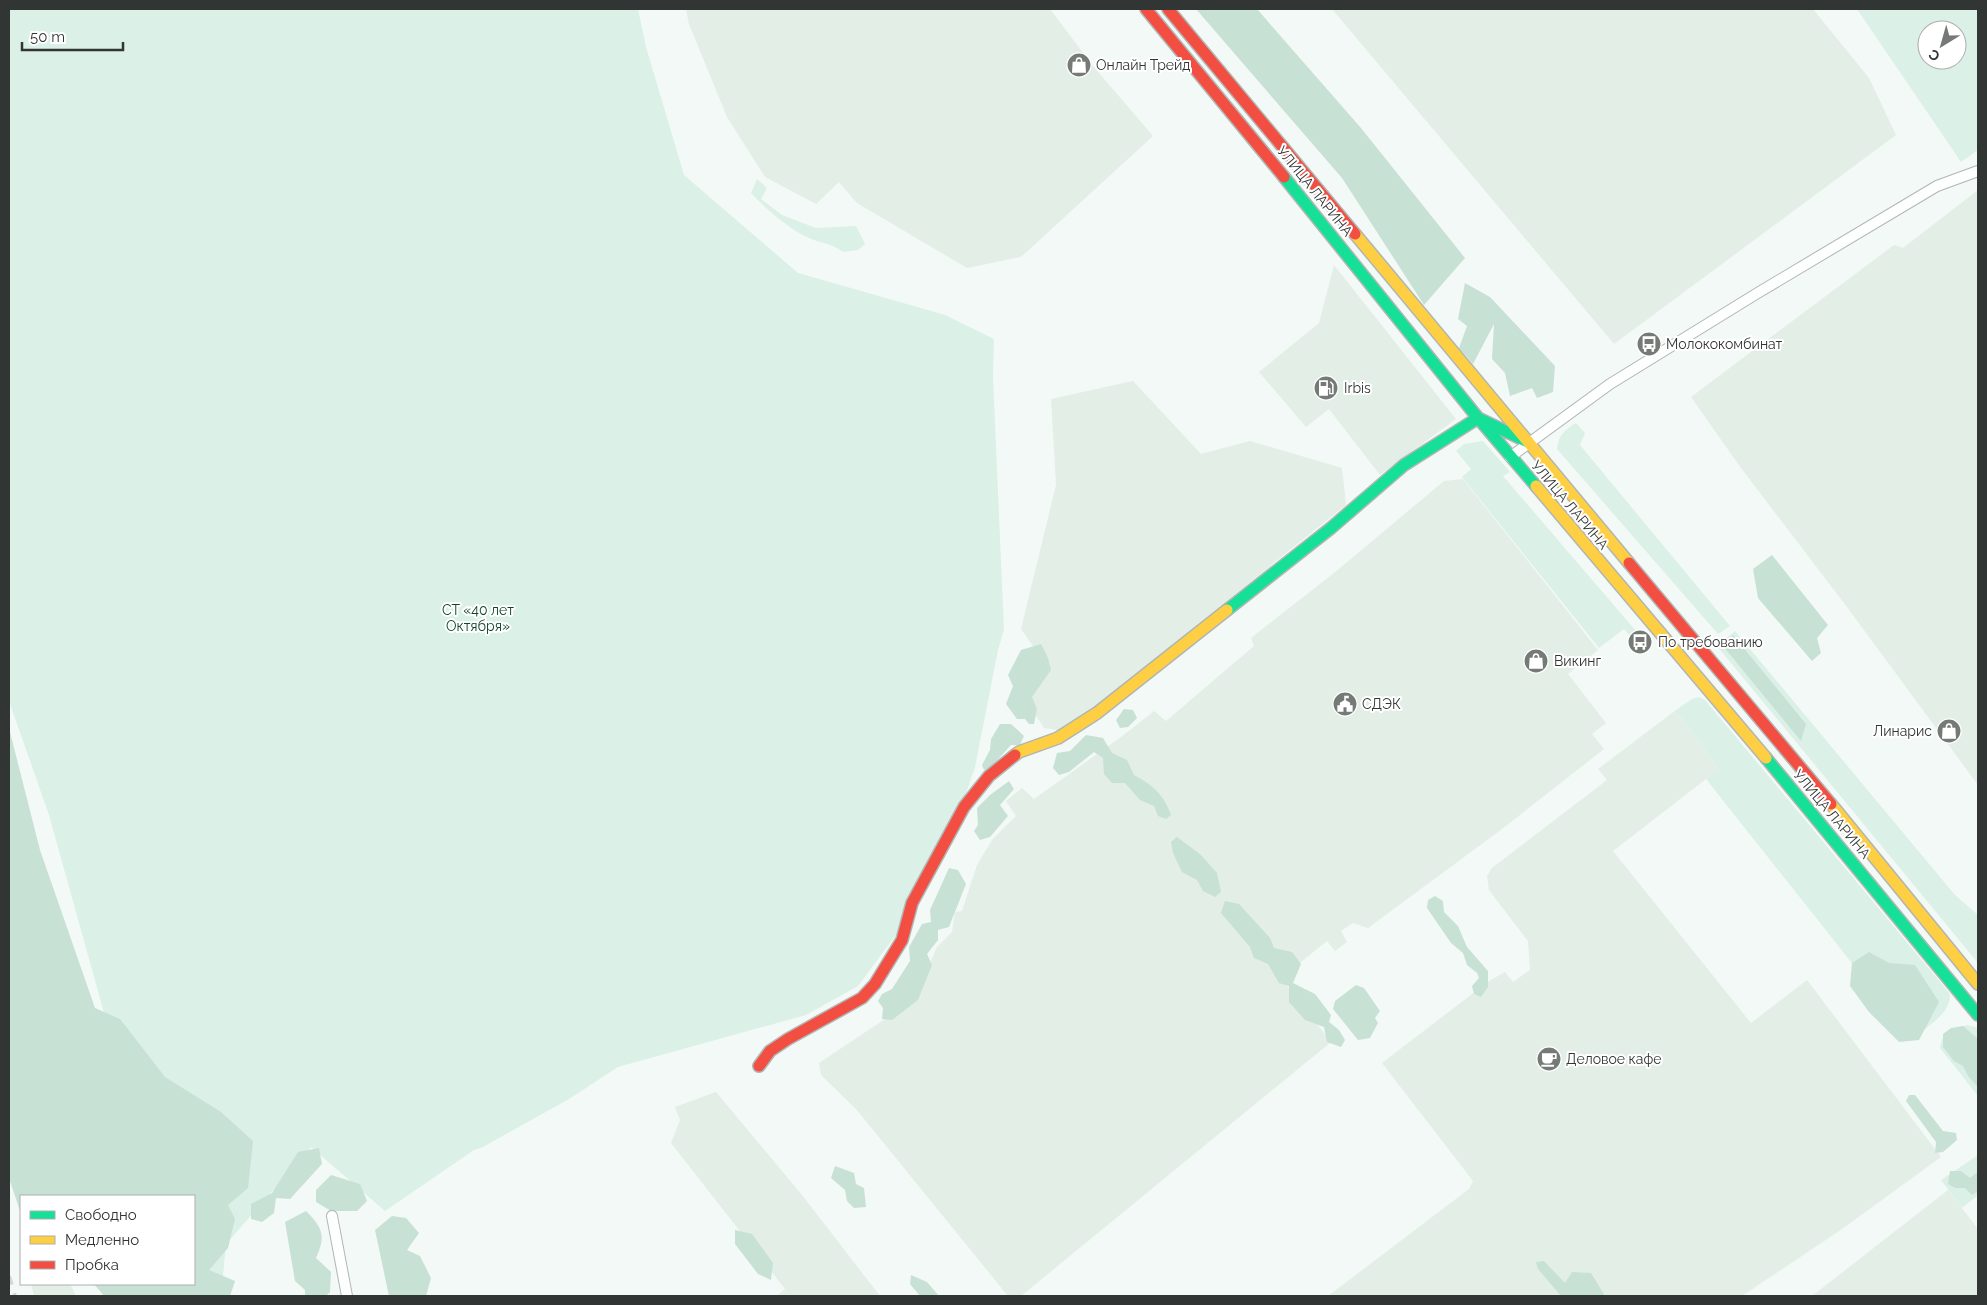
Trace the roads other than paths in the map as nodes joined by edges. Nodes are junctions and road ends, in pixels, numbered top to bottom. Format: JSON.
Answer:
{"nodes":[{"id":1,"x":1146,"y":9,"type":"edge"},
{"id":2,"x":1168,"y":9,"type":"edge"},
{"id":3,"x":1978,"y":171,"type":"edge"},
{"id":4,"x":1478,"y":418,"type":"junction"},
{"id":5,"x":1528,"y":442,"type":"junction"},
{"id":6,"x":1510,"y":457,"type":"junction"},
{"id":7,"x":1978,"y":984,"type":"edge"},
{"id":8,"x":1978,"y":1015,"type":"edge"},
{"id":9,"x":759,"y":1066,"type":"dead end"},
{"id":10,"x":332,"y":1216,"type":"dead end"},
{"id":11,"x":347,"y":1296,"type":"edge"}],
"edges":[{"from":1,"to":4,"type":"main road","name":"УЛИЦА ЛАРИНА"},
{"from":2,"to":5,"type":"main road","name":"УЛИЦА ЛАРИНА"},
{"from":3,"to":5,"type":"street"},
{"from":4,"to":5,"type":"main road"},
{"from":4,"to":6,"type":"main road","name":"УЛИЦА ЛАРИНА"},
{"from":4,"to":9,"type":"main road"},
{"from":5,"to":6,"type":"street"},
{"from":5,"to":7,"type":"main road","name":"УЛИЦА ЛАРИНА"},
{"from":6,"to":8,"type":"main road","name":"УЛИЦА ЛАРИНА"},
{"from":10,"to":11,"type":"street"}]}
